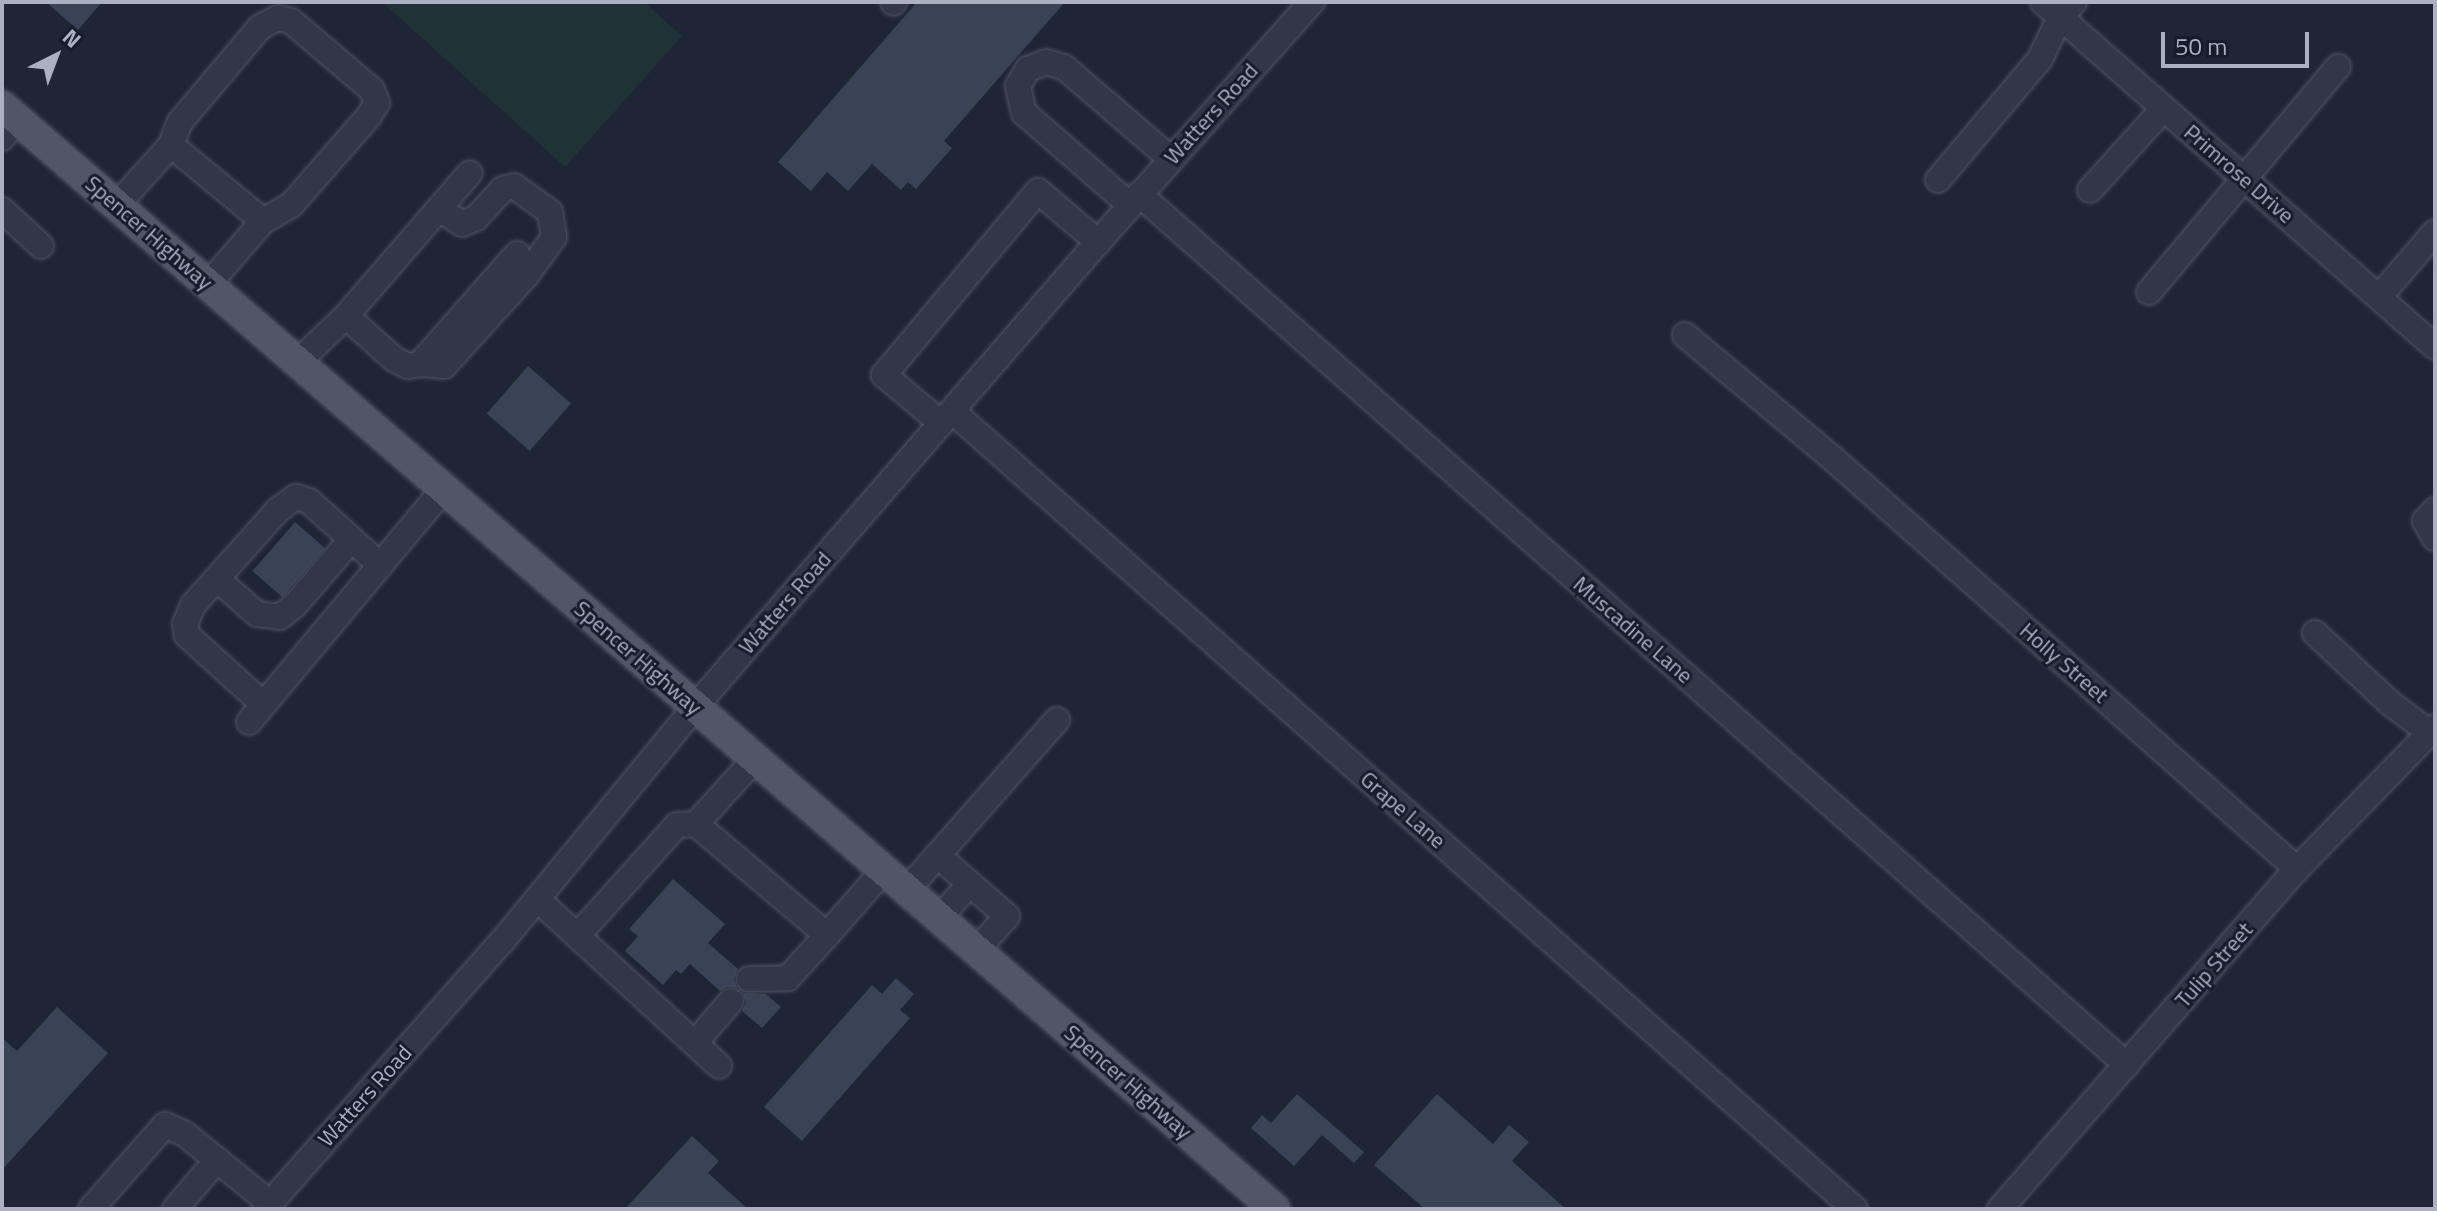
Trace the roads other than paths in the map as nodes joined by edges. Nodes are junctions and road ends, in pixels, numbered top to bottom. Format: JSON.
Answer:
{"nodes":[{"id":1,"x":1312,"y":2,"type":"edge"},
{"id":2,"x":2059,"y":7,"type":"edge"},
{"id":3,"x":2338,"y":67,"type":"dead end"},
{"id":4,"x":2164,"y":108,"type":"junction"},
{"id":5,"x":7,"y":121,"type":"edge"},
{"id":6,"x":171,"y":145,"type":"junction"},
{"id":7,"x":1171,"y":159,"type":"junction"},
{"id":8,"x":470,"y":173,"type":"dead end"},
{"id":9,"x":1938,"y":180,"type":"dead end"},
{"id":10,"x":2246,"y":180,"type":"junction"},
{"id":11,"x":2090,"y":190,"type":"dead end"},
{"id":12,"x":1135,"y":200,"type":"junction"},
{"id":13,"x":117,"y":205,"type":"junction"},
{"id":14,"x":440,"y":209,"type":"junction"},
{"id":15,"x":2,"y":210,"type":"edge"},
{"id":16,"x":263,"y":221,"type":"junction"},
{"id":17,"x":2435,"y":232,"type":"edge"},
{"id":18,"x":1098,"y":242,"type":"junction"},
{"id":19,"x":41,"y":246,"type":"dead end"},
{"id":20,"x":517,"y":254,"type":"dead end"},
{"id":21,"x":208,"y":285,"type":"junction"},
{"id":22,"x":2149,"y":292,"type":"dead end"},
{"id":23,"x":2380,"y":296,"type":"junction"},
{"id":24,"x":346,"y":316,"type":"junction"},
{"id":25,"x":1685,"y":335,"type":"dead end"},
{"id":26,"x":2435,"y":347,"type":"edge"},
{"id":27,"x":298,"y":362,"type":"junction"},
{"id":28,"x":420,"y":364,"type":"junction"},
{"id":29,"x":946,"y":417,"type":"junction"},
{"id":30,"x":444,"y":489,"type":"junction"},
{"id":31,"x":2435,"y":510,"type":"edge"},
{"id":32,"x":2435,"y":538,"type":"edge"},
{"id":33,"x":351,"y":540,"type":"junction"},
{"id":34,"x":380,"y":565,"type":"junction"},
{"id":35,"x":217,"y":579,"type":"junction"},
{"id":36,"x":2315,"y":633,"type":"dead end"},
{"id":37,"x":695,"y":707,"type":"junction"},
{"id":38,"x":1057,"y":720,"type":"dead end"},
{"id":39,"x":2433,"y":730,"type":"edge"},
{"id":40,"x":755,"y":759,"type":"junction"},
{"id":41,"x":696,"y":824,"type":"junction"},
{"id":42,"x":937,"y":855,"type":"junction"},
{"id":43,"x":2297,"y":869,"type":"junction"},
{"id":44,"x":884,"y":870,"type":"junction"},
{"id":45,"x":970,"y":884,"type":"junction"},
{"id":46,"x":907,"y":890,"type":"junction"},
{"id":47,"x":537,"y":899,"type":"junction"},
{"id":48,"x":939,"y":918,"type":"junction"},
{"id":49,"x":827,"y":935,"type":"junction"},
{"id":50,"x":577,"y":936,"type":"junction"},
{"id":51,"x":976,"y":951,"type":"junction"},
{"id":52,"x":749,"y":979,"type":"dead end"},
{"id":53,"x":731,"y":1001,"type":"dead end"},
{"id":54,"x":695,"y":1043,"type":"junction"},
{"id":55,"x":2127,"y":1065,"type":"junction"},
{"id":56,"x":719,"y":1066,"type":"dead end"},
{"id":57,"x":217,"y":1160,"type":"junction"},
{"id":58,"x":267,"y":1206,"type":"edge"},
{"id":59,"x":91,"y":1209,"type":"edge"},
{"id":60,"x":175,"y":1209,"type":"edge"},
{"id":61,"x":1275,"y":1209,"type":"edge"},
{"id":62,"x":1855,"y":1209,"type":"edge"},
{"id":63,"x":2000,"y":1209,"type":"edge"}],
"edges":[{"from":1,"to":7,"type":"street","name":"Watters Road"},
{"from":2,"to":4,"type":"street","name":"Primrose Drive"},
{"from":2,"to":9,"type":"street"},
{"from":3,"to":10,"type":"street"},
{"from":4,"to":10,"type":"street","name":"Primrose Drive"},
{"from":4,"to":11,"type":"street"},
{"from":5,"to":13,"type":"main road","name":"Spencer Highway"},
{"from":6,"to":13,"type":"street"},
{"from":6,"to":16,"type":"street"},
{"from":6,"to":16,"type":"street"},
{"from":7,"to":12,"type":"street","name":"Watters Road"},
{"from":7,"to":12,"type":"street","name":"Muscadine Lane"},
{"from":8,"to":14,"type":"street"},
{"from":10,"to":22,"type":"street"},
{"from":10,"to":23,"type":"street","name":"Primrose Drive"},
{"from":12,"to":18,"type":"street","name":"Watters Road"},
{"from":12,"to":55,"type":"street","name":"Muscadine Lane"},
{"from":13,"to":21,"type":"main road","name":"Spencer Highway"},
{"from":14,"to":24,"type":"street"},
{"from":14,"to":28,"type":"street"},
{"from":15,"to":19,"type":"street"},
{"from":16,"to":21,"type":"street"},
{"from":17,"to":23,"type":"street"},
{"from":18,"to":29,"type":"street","name":"Watters Road"},
{"from":18,"to":29,"type":"street","name":"Grape Lane"},
{"from":20,"to":28,"type":"street"},
{"from":21,"to":27,"type":"main road","name":"Spencer Highway"},
{"from":23,"to":26,"type":"street","name":"Primrose Drive"},
{"from":24,"to":27,"type":"street"},
{"from":24,"to":28,"type":"street"},
{"from":25,"to":43,"type":"street","name":"Holly Street"},
{"from":27,"to":30,"type":"main road","name":"Spencer Highway"},
{"from":29,"to":37,"type":"street","name":"Watters Road"},
{"from":29,"to":62,"type":"street","name":"Grape Lane"},
{"from":30,"to":34,"type":"street"},
{"from":30,"to":37,"type":"main road","name":"Spencer Highway"},
{"from":31,"to":32,"type":"street"},
{"from":33,"to":34,"type":"street"},
{"from":33,"to":35,"type":"street"},
{"from":33,"to":35,"type":"street"},
{"from":34,"to":35,"type":"street"},
{"from":36,"to":39,"type":"street"},
{"from":37,"to":40,"type":"main road","name":"Spencer Highway"},
{"from":37,"to":47,"type":"street","name":"Watters Road"},
{"from":38,"to":42,"type":"street"},
{"from":39,"to":43,"type":"street","name":"Tulip Street"},
{"from":40,"to":41,"type":"street"},
{"from":40,"to":44,"type":"main road","name":"Spencer Highway"},
{"from":41,"to":49,"type":"street"},
{"from":41,"to":50,"type":"street"},
{"from":42,"to":45,"type":"street"},
{"from":42,"to":46,"type":"street"},
{"from":43,"to":55,"type":"street","name":"Tulip Street"},
{"from":44,"to":46,"type":"main road","name":"Spencer Highway"},
{"from":44,"to":49,"type":"street"},
{"from":45,"to":48,"type":"street"},
{"from":45,"to":51,"type":"street"},
{"from":46,"to":48,"type":"main road","name":"Spencer Highway"},
{"from":47,"to":50,"type":"street"},
{"from":47,"to":58,"type":"street","name":"Watters Road"},
{"from":48,"to":51,"type":"main road","name":"Spencer Highway"},
{"from":49,"to":52,"type":"street"},
{"from":50,"to":54,"type":"street"},
{"from":51,"to":61,"type":"main road","name":"Spencer Highway"},
{"from":53,"to":54,"type":"street"},
{"from":54,"to":56,"type":"street"},
{"from":55,"to":63,"type":"street","name":"Tulip Street"},
{"from":57,"to":58,"type":"street"},
{"from":57,"to":59,"type":"street"},
{"from":57,"to":60,"type":"street"}]}
